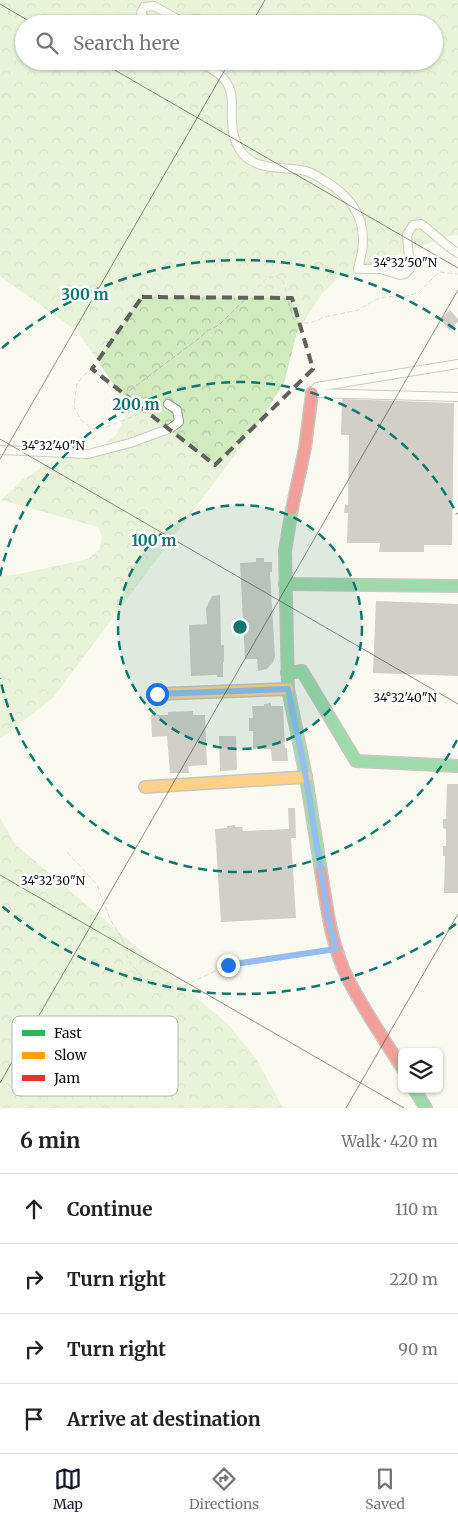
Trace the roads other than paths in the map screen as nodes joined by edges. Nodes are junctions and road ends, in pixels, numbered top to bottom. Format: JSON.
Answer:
{"nodes":[{"id":1,"x":142,"y":15,"type":"edge"},
{"id":2,"x":170,"y":15,"type":"edge"},
{"id":3,"x":214,"y":70,"type":"edge"},
{"id":4,"x":458,"y":253,"type":"edge"},
{"id":5,"x":458,"y":364,"type":"edge"},
{"id":6,"x":312,"y":393,"type":"junction"},
{"id":7,"x":458,"y":397,"type":"edge"},
{"id":8,"x":168,"y":404,"type":"road end"},
{"id":9,"x":0,"y":450,"type":"edge"},
{"id":10,"x":285,"y":584,"type":"junction"},
{"id":11,"x":458,"y":586,"type":"edge"},
{"id":12,"x":287,"y":673,"type":"junction"},
{"id":13,"x":288,"y":689,"type":"junction"},
{"id":14,"x":157,"y":694,"type":"dead end"},
{"id":15,"x":458,"y":766,"type":"edge"},
{"id":16,"x":306,"y":777,"type":"junction"},
{"id":17,"x":146,"y":787,"type":"dead end"},
{"id":18,"x":398,"y":1061,"type":"edge"},
{"id":19,"x":417,"y":1093,"type":"edge"},
{"id":20,"x":426,"y":1108,"type":"edge"}],
"edges":[{"from":1,"to":2,"type":"street"},
{"from":3,"to":4,"type":"street"},
{"from":5,"to":6,"type":"street"},
{"from":6,"to":7,"type":"street"},
{"from":6,"to":10,"type":"street"},
{"from":8,"to":9,"type":"street"},
{"from":10,"to":11,"type":"street"},
{"from":10,"to":12,"type":"street"},
{"from":12,"to":13,"type":"street"},
{"from":12,"to":15,"type":"street"},
{"from":13,"to":14,"type":"street"},
{"from":13,"to":16,"type":"street"},
{"from":16,"to":17,"type":"street"},
{"from":16,"to":18,"type":"street"},
{"from":19,"to":20,"type":"street"}]}
